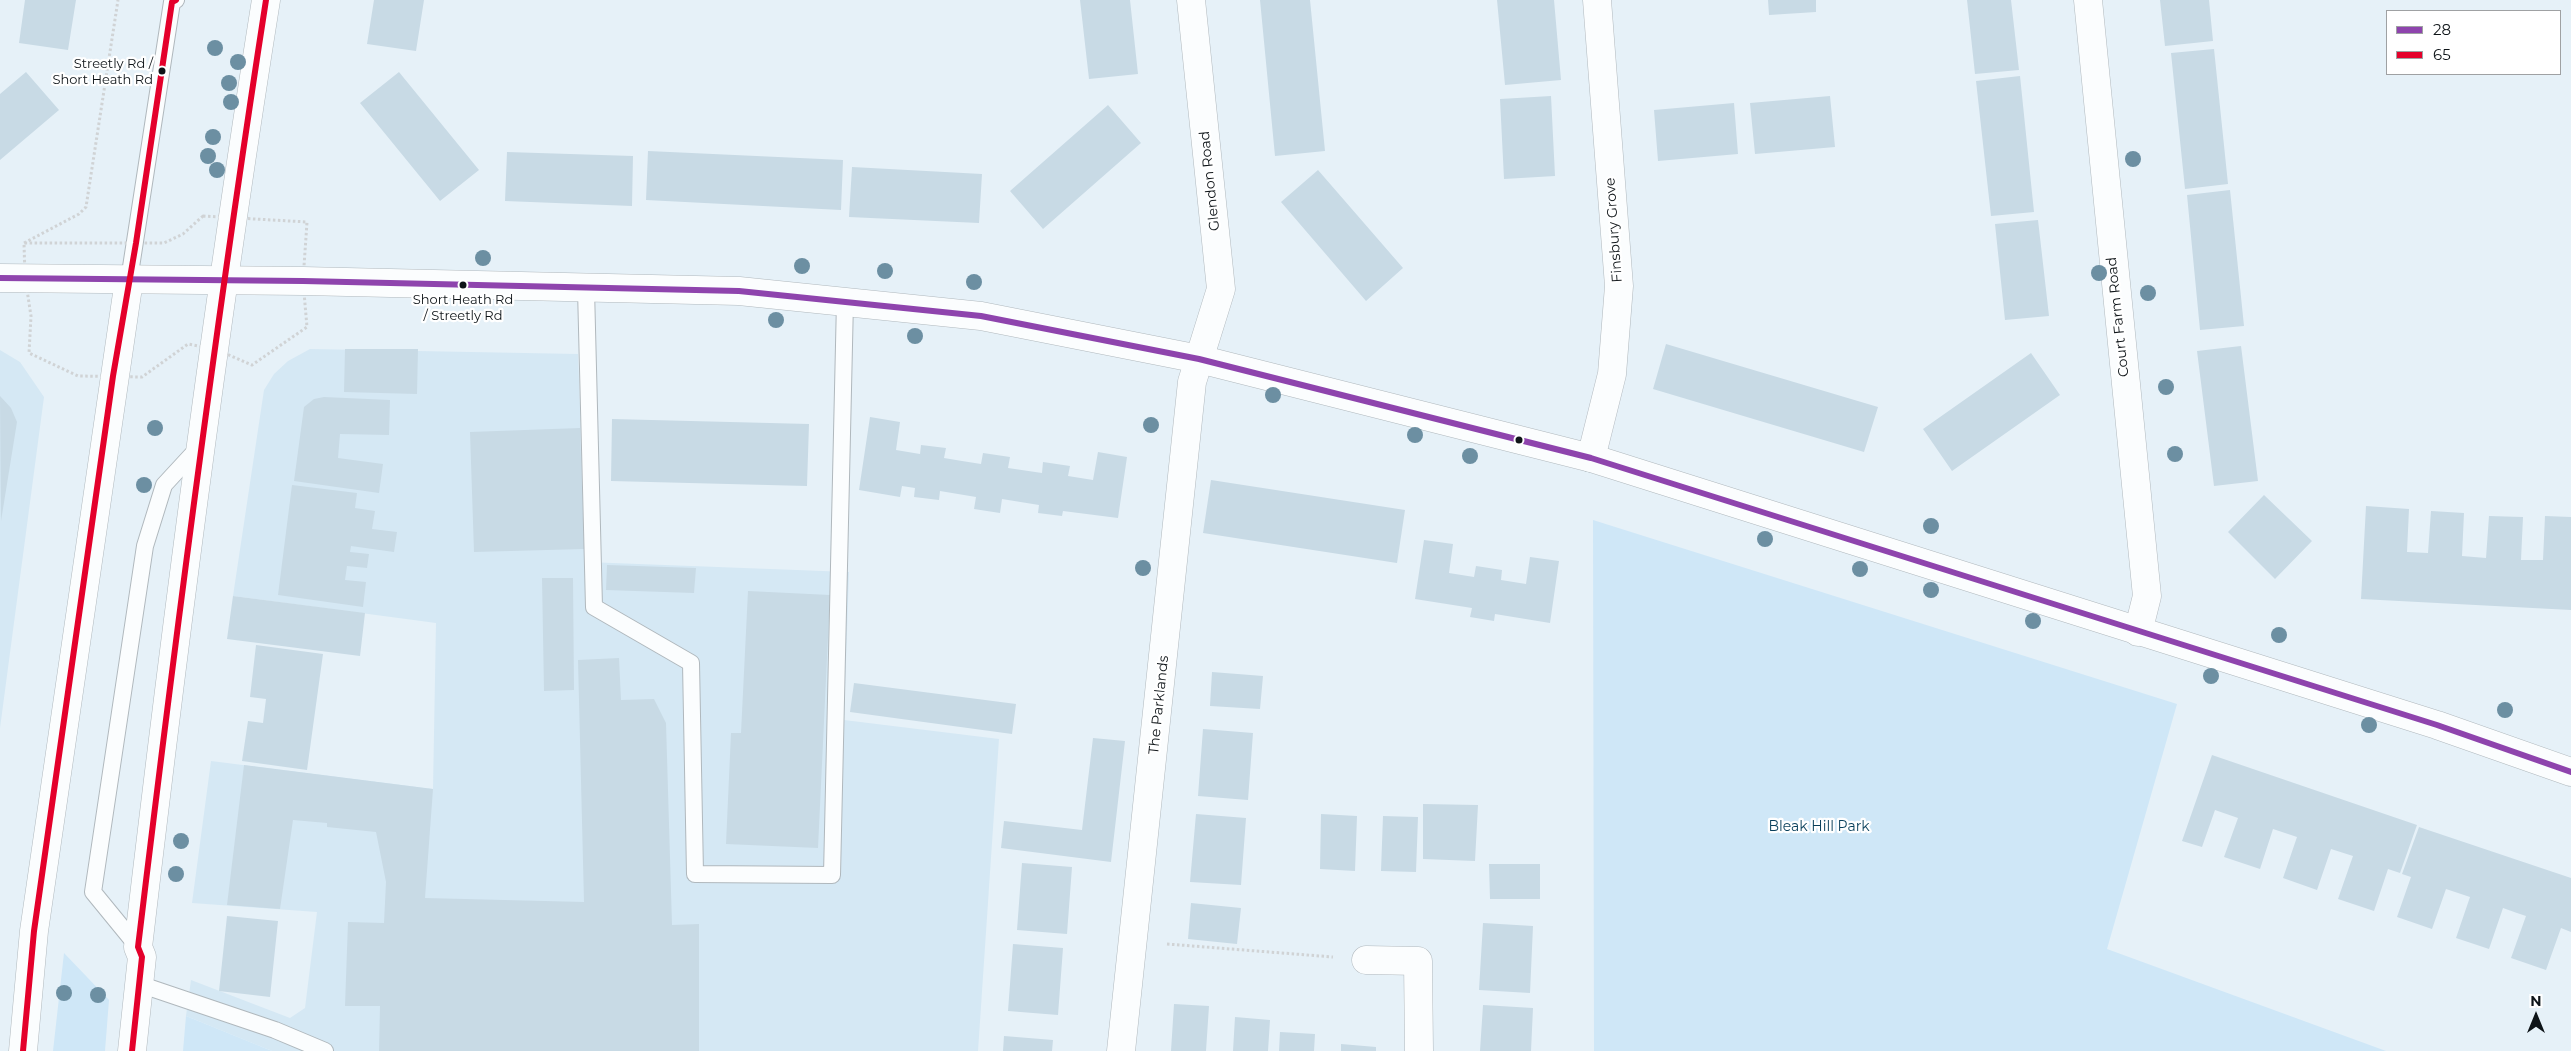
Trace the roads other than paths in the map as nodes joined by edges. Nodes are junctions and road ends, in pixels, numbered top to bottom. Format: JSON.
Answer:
{"nodes":[{"id":1,"x":176,"y":0,"type":"edge"},
{"id":2,"x":263,"y":0,"type":"edge"},
{"id":3,"x":1191,"y":0,"type":"edge"},
{"id":4,"x":1597,"y":0,"type":"edge"},
{"id":5,"x":2088,"y":0,"type":"edge"},
{"id":6,"x":0,"y":278,"type":"edge"},
{"id":7,"x":129,"y":280,"type":"junction"},
{"id":8,"x":224,"y":282,"type":"junction"},
{"id":9,"x":586,"y":289,"type":"junction"},
{"id":10,"x":845,"y":302,"type":"junction"},
{"id":11,"x":1199,"y":359,"type":"junction"},
{"id":12,"x":203,"y":442,"type":"junction"},
{"id":13,"x":1591,"y":458,"type":"junction"},
{"id":14,"x":2138,"y":632,"type":"junction"},
{"id":15,"x":2571,"y":772,"type":"edge"},
{"id":16,"x":138,"y":947,"type":"junction"},
{"id":17,"x":1366,"y":960,"type":"road end"},
{"id":18,"x":139,"y":984,"type":"junction"},
{"id":19,"x":23,"y":1051,"type":"edge"},
{"id":20,"x":132,"y":1051,"type":"edge"},
{"id":21,"x":325,"y":1051,"type":"edge"},
{"id":22,"x":1121,"y":1051,"type":"edge"},
{"id":23,"x":1419,"y":1051,"type":"edge"}],
"edges":[{"from":1,"to":7,"type":"lane"},
{"from":2,"to":8,"type":"street"},
{"from":3,"to":11,"type":"street","name":"Glendon Road"},
{"from":4,"to":13,"type":"street","name":"Finsbury Grove"},
{"from":5,"to":14,"type":"street","name":"Court Farm Road"},
{"from":6,"to":7,"type":"street"},
{"from":7,"to":8,"type":"street"},
{"from":7,"to":19,"type":"street"},
{"from":8,"to":9,"type":"street"},
{"from":8,"to":12,"type":"street"},
{"from":9,"to":10,"type":"street"},
{"from":9,"to":10,"type":"lane"},
{"from":10,"to":11,"type":"street"},
{"from":11,"to":13,"type":"street"},
{"from":11,"to":22,"type":"street","name":"The Parklands"},
{"from":12,"to":16,"type":"street"},
{"from":12,"to":16,"type":"lane"},
{"from":13,"to":14,"type":"street"},
{"from":14,"to":15,"type":"street"},
{"from":16,"to":18,"type":"street"},
{"from":17,"to":23,"type":"street"},
{"from":18,"to":20,"type":"street"},
{"from":18,"to":21,"type":"lane"}]}
